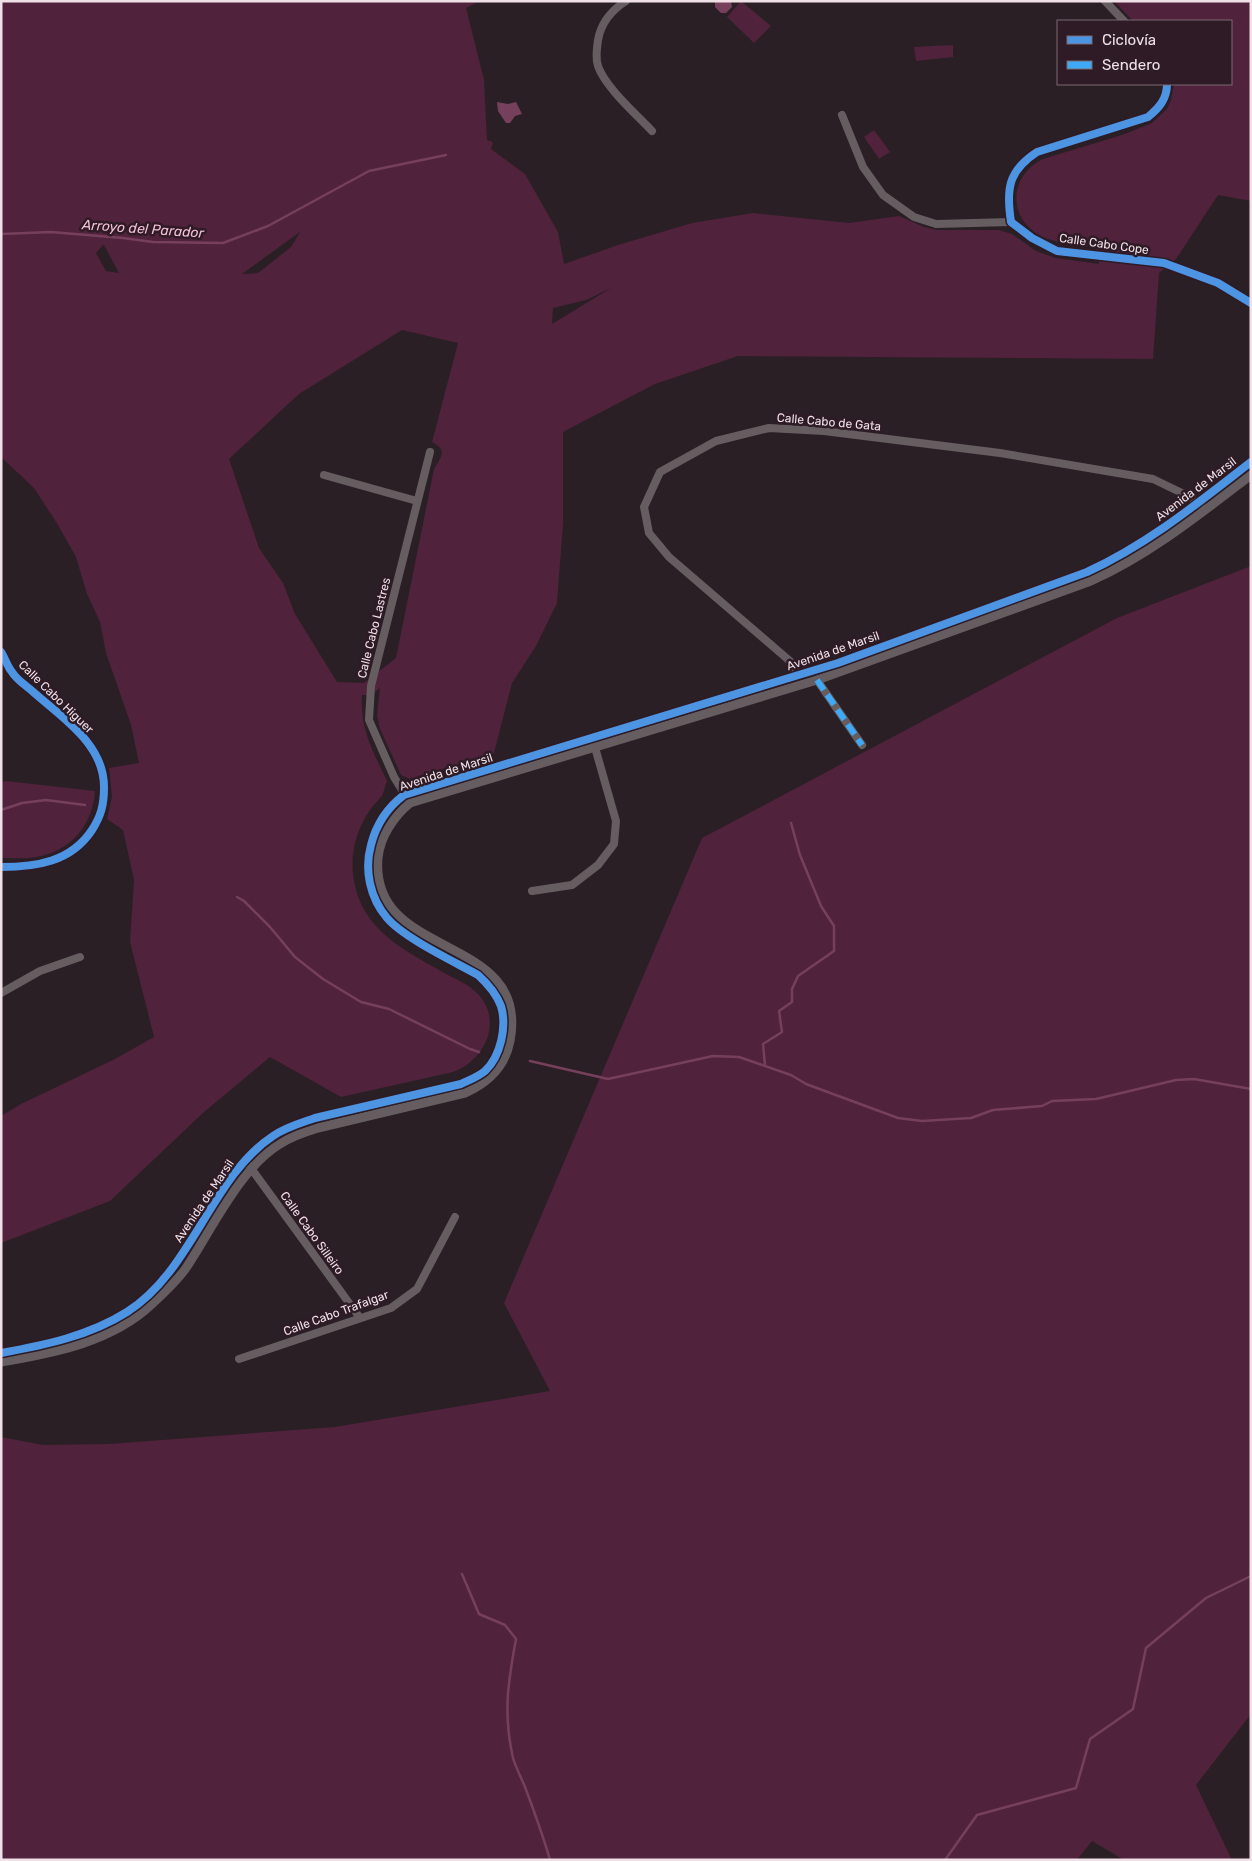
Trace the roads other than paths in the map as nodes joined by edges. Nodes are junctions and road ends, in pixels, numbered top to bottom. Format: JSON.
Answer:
{"nodes":[{"id":1,"x":626,"y":1,"type":"edge"},
{"id":2,"x":1105,"y":1,"type":"edge"},
{"id":3,"x":1123,"y":20,"type":"edge"},
{"id":4,"x":1167,"y":85,"type":"edge"},
{"id":5,"x":842,"y":115,"type":"dead end"},
{"id":6,"x":652,"y":131,"type":"dead end"},
{"id":7,"x":1011,"y":222,"type":"junction"},
{"id":8,"x":1251,"y":303,"type":"edge"},
{"id":9,"x":430,"y":452,"type":"dead end"},
{"id":10,"x":1251,"y":462,"type":"edge"},
{"id":11,"x":1251,"y":475,"type":"edge"},
{"id":12,"x":324,"y":476,"type":"dead end"},
{"id":13,"x":417,"y":502,"type":"junction"},
{"id":14,"x":1197,"y":503,"type":"junction"},
{"id":15,"x":1206,"y":509,"type":"junction"},
{"id":16,"x":1,"y":652,"type":"edge"},
{"id":17,"x":798,"y":675,"type":"junction"},
{"id":18,"x":817,"y":680,"type":"junction"},
{"id":19,"x":594,"y":743,"type":"junction"},
{"id":20,"x":862,"y":745,"type":"dead end"},
{"id":21,"x":404,"y":795,"type":"junction"},
{"id":22,"x":410,"y":803,"type":"junction"},
{"id":23,"x":1,"y":867,"type":"edge"},
{"id":24,"x":532,"y":890,"type":"dead end"},
{"id":25,"x":80,"y":957,"type":"dead end"},
{"id":26,"x":1,"y":993,"type":"edge"},
{"id":27,"x":245,"y":1160,"type":"junction"},
{"id":28,"x":251,"y":1168,"type":"junction"},
{"id":29,"x":455,"y":1217,"type":"dead end"},
{"id":30,"x":360,"y":1318,"type":"junction"},
{"id":31,"x":1,"y":1353,"type":"edge"},
{"id":32,"x":239,"y":1359,"type":"dead end"},
{"id":33,"x":1,"y":1362,"type":"edge"}],
"edges":[{"from":1,"to":6,"type":"street"},
{"from":2,"to":3,"type":"street"},
{"from":4,"to":7,"type":"street"},
{"from":5,"to":7,"type":"street"},
{"from":7,"to":8,"type":"street","name":"Calle Cabo Cope"},
{"from":9,"to":13,"type":"street","name":"Calle Cabo Lastres"},
{"from":10,"to":14,"type":"street","name":"Avenida de Marsil"},
{"from":11,"to":15,"type":"street","name":"Avenida de Marsil"},
{"from":12,"to":13,"type":"street"},
{"from":13,"to":21,"type":"street","name":"Calle Cabo Lastres"},
{"from":14,"to":15,"type":"street","name":"Calle Cabo de Gata"},
{"from":14,"to":17,"type":"street","name":"Avenida de Marsil"},
{"from":14,"to":17,"type":"street","name":"Calle Cabo de Gata"},
{"from":15,"to":18,"type":"street","name":"Avenida de Marsil"},
{"from":16,"to":23,"type":"street","name":"Calle Cabo Higuer"},
{"from":17,"to":19,"type":"street","name":"Avenida de Marsil"},
{"from":18,"to":19,"type":"street","name":"Avenida de Marsil"},
{"from":18,"to":20,"type":"street"},
{"from":19,"to":21,"type":"street","name":"Avenida de Marsil"},
{"from":19,"to":22,"type":"street","name":"Avenida de Marsil"},
{"from":19,"to":24,"type":"street"},
{"from":21,"to":22,"type":"street","name":"Calle Cabo Lastres"},
{"from":21,"to":27,"type":"street","name":"Avenida de Marsil"},
{"from":22,"to":28,"type":"street","name":"Avenida de Marsil"},
{"from":25,"to":26,"type":"street"},
{"from":27,"to":28,"type":"street","name":"Calle Cabo Silleiro"},
{"from":27,"to":31,"type":"street","name":"Avenida de Marsil"},
{"from":28,"to":30,"type":"street","name":"Calle Cabo Silleiro"},
{"from":28,"to":33,"type":"street","name":"Avenida de Marsil"},
{"from":29,"to":30,"type":"street","name":"Calle Cabo Trafalgar"},
{"from":30,"to":32,"type":"street","name":"Calle Cabo Trafalgar"}]}
